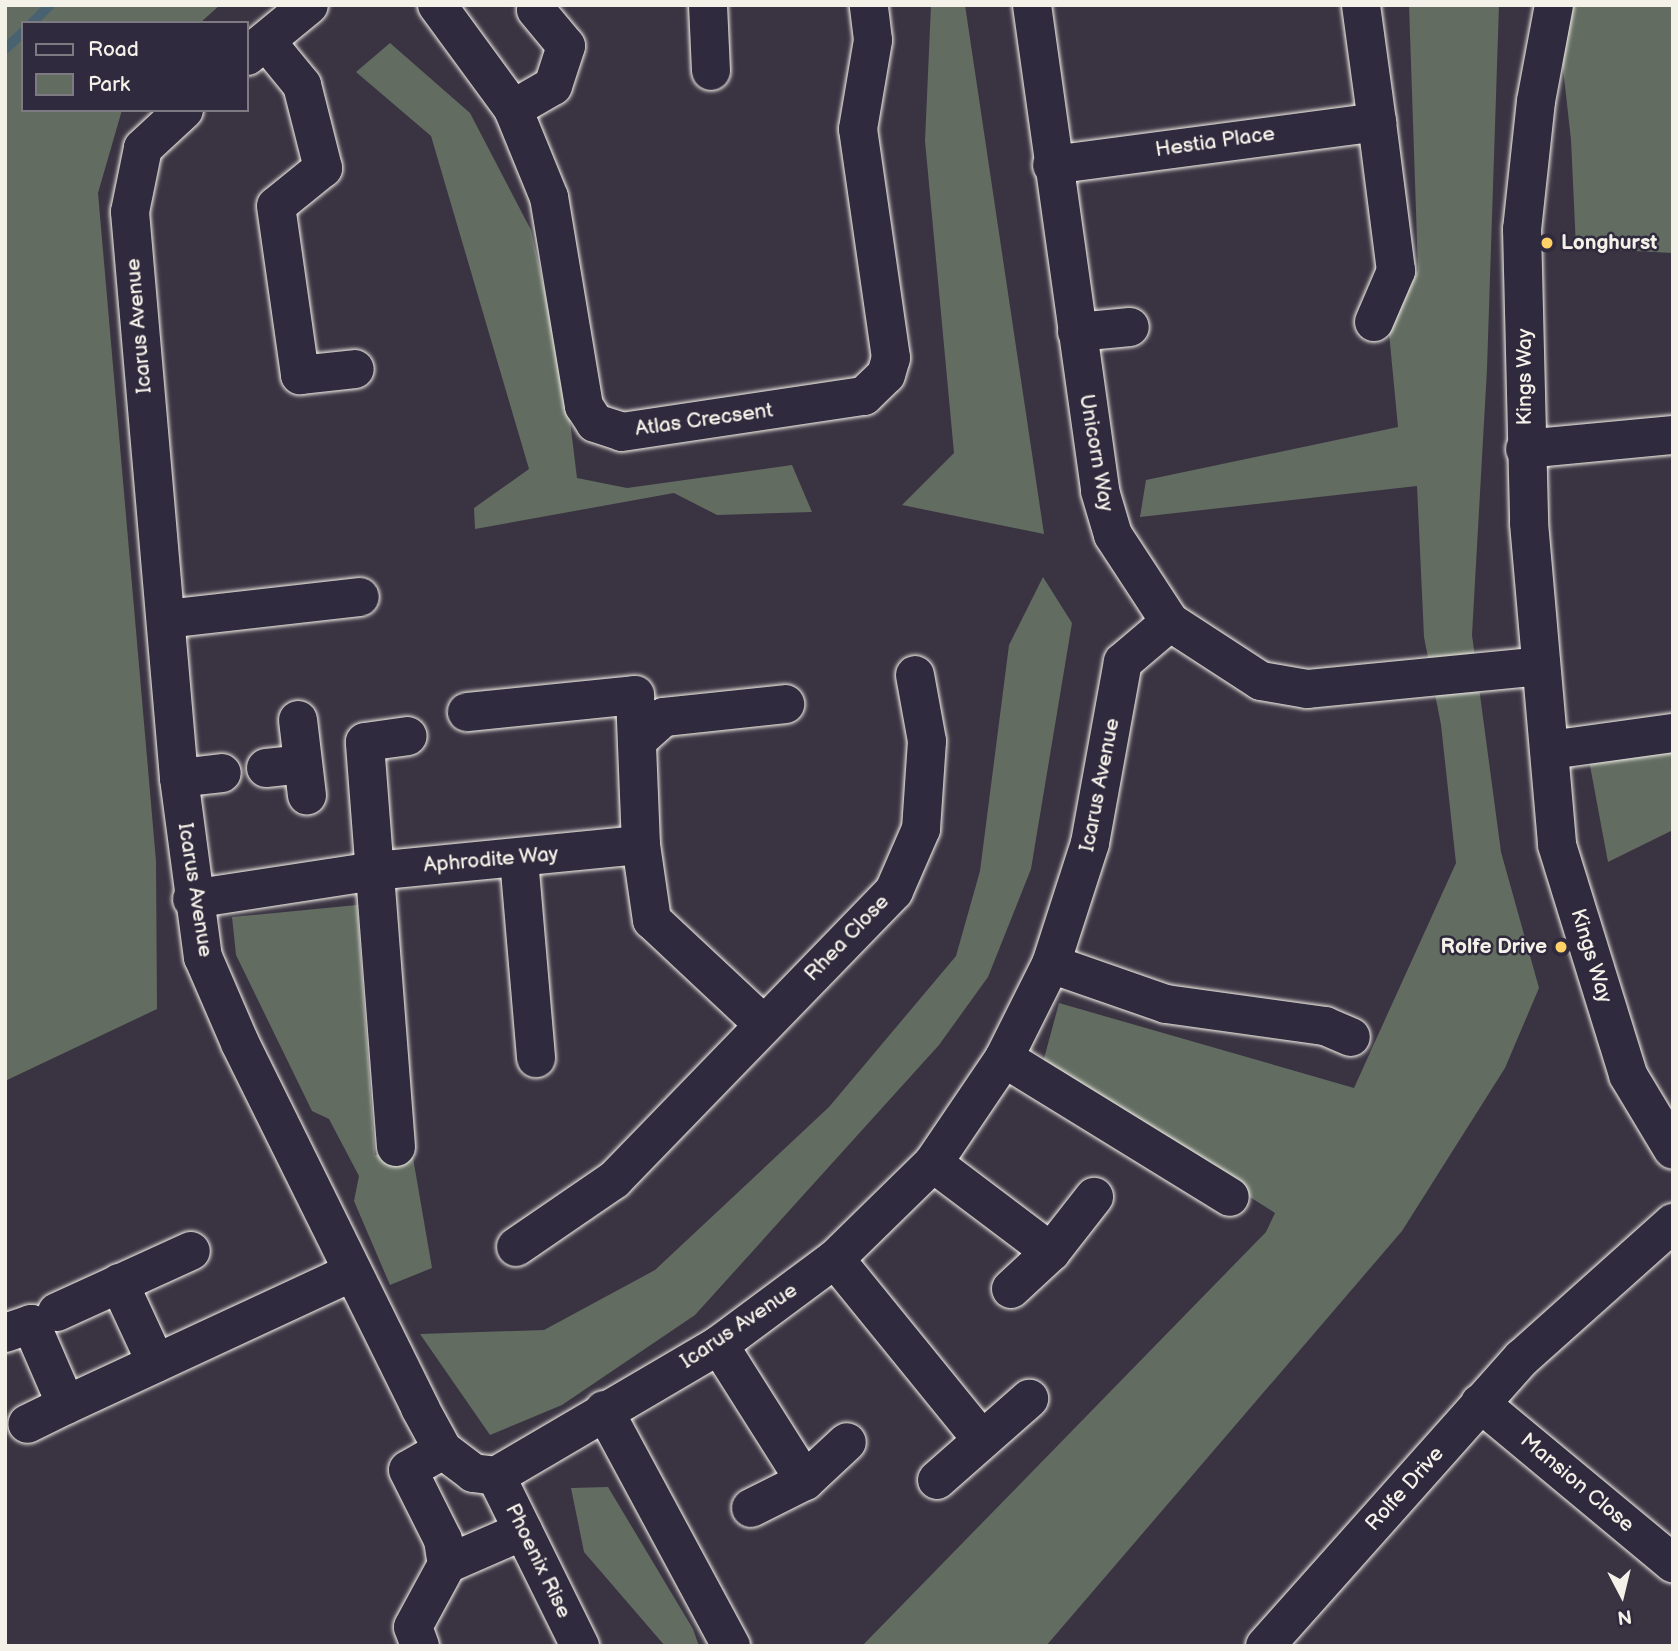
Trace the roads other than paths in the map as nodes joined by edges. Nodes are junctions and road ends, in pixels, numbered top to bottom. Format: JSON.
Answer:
{"nodes":[{"id":1,"x":309,"y":5,"type":"edge"},
{"id":2,"x":437,"y":5,"type":"edge"},
{"id":3,"x":708,"y":5,"type":"edge"},
{"id":4,"x":869,"y":5,"type":"edge"},
{"id":5,"x":1032,"y":5,"type":"edge"},
{"id":6,"x":1361,"y":5,"type":"edge"},
{"id":7,"x":1554,"y":5,"type":"edge"},
{"id":8,"x":536,"y":10,"type":"dead end"},
{"id":9,"x":256,"y":48,"type":"edge"},
{"id":10,"x":711,"y":72,"type":"dead end"},
{"id":11,"x":513,"y":109,"type":"junction"},
{"id":12,"x":182,"y":112,"type":"edge"},
{"id":13,"x":1377,"y":122,"type":"junction"},
{"id":14,"x":1052,"y":165,"type":"junction"},
{"id":15,"x":1374,"y":322,"type":"dead end"},
{"id":16,"x":1130,"y":327,"type":"dead end"},
{"id":17,"x":1077,"y":332,"type":"junction"},
{"id":18,"x":355,"y":369,"type":"dead end"},
{"id":19,"x":1673,"y":435,"type":"edge"},
{"id":20,"x":1525,"y":449,"type":"junction"},
{"id":21,"x":360,"y":597,"type":"dead end"},
{"id":22,"x":166,"y":619,"type":"junction"},
{"id":23,"x":1170,"y":622,"type":"junction"},
{"id":24,"x":1540,"y":666,"type":"junction"},
{"id":25,"x":915,"y":675,"type":"dead end"},
{"id":26,"x":785,"y":705,"type":"dead end"},
{"id":27,"x":467,"y":712,"type":"dead end"},
{"id":28,"x":298,"y":720,"type":"dead end"},
{"id":29,"x":1673,"y":733,"type":"edge"},
{"id":30,"x":408,"y":736,"type":"dead end"},
{"id":31,"x":637,"y":741,"type":"junction"},
{"id":32,"x":1550,"y":750,"type":"junction"},
{"id":33,"x":222,"y":773,"type":"dead end"},
{"id":34,"x":292,"y":776,"type":"dead end"},
{"id":35,"x":179,"y":778,"type":"junction"},
{"id":36,"x":641,"y":845,"type":"junction"},
{"id":37,"x":519,"y":859,"type":"junction"},
{"id":38,"x":374,"y":871,"type":"junction"},
{"id":39,"x":192,"y":899,"type":"junction"},
{"id":40,"x":1051,"y":964,"type":"junction"},
{"id":41,"x":763,"y":1024,"type":"junction"},
{"id":42,"x":1351,"y":1037,"type":"dead end"},
{"id":43,"x":536,"y":1058,"type":"dead end"},
{"id":44,"x":1004,"y":1058,"type":"junction"},
{"id":45,"x":396,"y":1147,"type":"dead end"},
{"id":46,"x":1673,"y":1150,"type":"edge"},
{"id":47,"x":933,"y":1163,"type":"junction"},
{"id":48,"x":1094,"y":1197,"type":"dead end"},
{"id":49,"x":1230,"y":1198,"type":"dead end"},
{"id":50,"x":1673,"y":1223,"type":"edge"},
{"id":51,"x":516,"y":1247,"type":"dead end"},
{"id":52,"x":191,"y":1251,"type":"dead end"},
{"id":53,"x":1051,"y":1252,"type":"junction"},
{"id":54,"x":835,"y":1259,"type":"junction"},
{"id":55,"x":352,"y":1272,"type":"junction"},
{"id":56,"x":119,"y":1283,"type":"junction"},
{"id":57,"x":1011,"y":1289,"type":"dead end"},
{"id":58,"x":57,"y":1312,"type":"dead end"},
{"id":59,"x":5,"y":1333,"type":"edge"},
{"id":60,"x":719,"y":1345,"type":"junction"},
{"id":61,"x":156,"y":1363,"type":"junction"},
{"id":62,"x":1030,"y":1399,"type":"dead end"},
{"id":63,"x":1480,"y":1403,"type":"junction"},
{"id":64,"x":66,"y":1405,"type":"junction"},
{"id":65,"x":604,"y":1410,"type":"junction"},
{"id":66,"x":27,"y":1424,"type":"dead end"},
{"id":67,"x":982,"y":1440,"type":"junction"},
{"id":68,"x":848,"y":1442,"type":"dead end"},
{"id":69,"x":443,"y":1450,"type":"junction"},
{"id":70,"x":496,"y":1476,"type":"junction"},
{"id":71,"x":937,"y":1479,"type":"dead end"},
{"id":72,"x":804,"y":1481,"type":"junction"},
{"id":73,"x":751,"y":1508,"type":"dead end"},
{"id":74,"x":523,"y":1531,"type":"junction"},
{"id":75,"x":1673,"y":1563,"type":"edge"},
{"id":76,"x":447,"y":1564,"type":"junction"},
{"id":77,"x":420,"y":1646,"type":"edge"},
{"id":78,"x":580,"y":1646,"type":"edge"},
{"id":79,"x":730,"y":1646,"type":"edge"},
{"id":80,"x":1265,"y":1646,"type":"edge"}],
"edges":[{"from":1,"to":9,"type":"street"},
{"from":2,"to":11,"type":"street","name":"Atlas Crecsent"},
{"from":3,"to":10,"type":"street"},
{"from":4,"to":11,"type":"street","name":"Atlas Crecsent"},
{"from":5,"to":14,"type":"street","name":"Unicorn Way"},
{"from":6,"to":13,"type":"street"},
{"from":7,"to":20,"type":"street","name":"Kings Way"},
{"from":8,"to":11,"type":"street"},
{"from":9,"to":18,"type":"street"},
{"from":12,"to":22,"type":"street","name":"Icarus Avenue"},
{"from":13,"to":14,"type":"street","name":"Hestia Place"},
{"from":13,"to":15,"type":"street"},
{"from":14,"to":17,"type":"street","name":"Unicorn Way"},
{"from":16,"to":17,"type":"street"},
{"from":17,"to":23,"type":"street","name":"Unicorn Way"},
{"from":19,"to":20,"type":"street"},
{"from":20,"to":24,"type":"street","name":"Kings Way"},
{"from":21,"to":22,"type":"street"},
{"from":22,"to":35,"type":"street","name":"Icarus Avenue"},
{"from":23,"to":24,"type":"street","name":"Unicorn Way"},
{"from":23,"to":40,"type":"street","name":"Icarus Avenue"},
{"from":24,"to":32,"type":"street","name":"Kings Way"},
{"from":25,"to":41,"type":"street","name":"Rhea Close"},
{"from":26,"to":31,"type":"street"},
{"from":27,"to":31,"type":"street"},
{"from":28,"to":34,"type":"street"},
{"from":29,"to":32,"type":"street"},
{"from":30,"to":38,"type":"street"},
{"from":31,"to":36,"type":"street"},
{"from":32,"to":46,"type":"street","name":"Kings Way"},
{"from":33,"to":35,"type":"street"},
{"from":35,"to":39,"type":"street","name":"Icarus Avenue"},
{"from":36,"to":37,"type":"street","name":"Aphrodite Way"},
{"from":36,"to":41,"type":"street"},
{"from":37,"to":38,"type":"street","name":"Aphrodite Way"},
{"from":37,"to":43,"type":"street"},
{"from":38,"to":39,"type":"street","name":"Aphrodite Way"},
{"from":38,"to":45,"type":"street"},
{"from":39,"to":55,"type":"street","name":"Icarus Avenue"},
{"from":40,"to":42,"type":"street"},
{"from":40,"to":44,"type":"street","name":"Icarus Avenue"},
{"from":41,"to":51,"type":"street","name":"Rhea Close"},
{"from":44,"to":47,"type":"street","name":"Icarus Avenue"},
{"from":44,"to":49,"type":"street"},
{"from":47,"to":53,"type":"street"},
{"from":47,"to":54,"type":"street","name":"Icarus Avenue"},
{"from":48,"to":53,"type":"street"},
{"from":50,"to":63,"type":"street","name":"Rolfe Drive"},
{"from":52,"to":56,"type":"street"},
{"from":53,"to":57,"type":"street"},
{"from":54,"to":60,"type":"street","name":"Icarus Avenue"},
{"from":54,"to":67,"type":"street"},
{"from":55,"to":61,"type":"street"},
{"from":55,"to":69,"type":"street","name":"Icarus Avenue"},
{"from":56,"to":58,"type":"street"},
{"from":56,"to":61,"type":"street"},
{"from":59,"to":64,"type":"street"},
{"from":60,"to":65,"type":"street","name":"Icarus Avenue"},
{"from":60,"to":72,"type":"street"},
{"from":61,"to":64,"type":"street"},
{"from":62,"to":67,"type":"street"},
{"from":63,"to":75,"type":"street","name":"Mansion Close"},
{"from":63,"to":80,"type":"street","name":"Rolfe Drive"},
{"from":64,"to":66,"type":"street"},
{"from":65,"to":70,"type":"street","name":"Icarus Avenue"},
{"from":65,"to":79,"type":"street"},
{"from":67,"to":71,"type":"street"},
{"from":68,"to":72,"type":"street"},
{"from":69,"to":70,"type":"street","name":"Icarus Avenue"},
{"from":69,"to":76,"type":"street"},
{"from":70,"to":74,"type":"street","name":"Phoenix Rise"},
{"from":72,"to":73,"type":"street"},
{"from":74,"to":76,"type":"street"},
{"from":74,"to":78,"type":"street","name":"Phoenix Rise"},
{"from":76,"to":77,"type":"street"}]}
